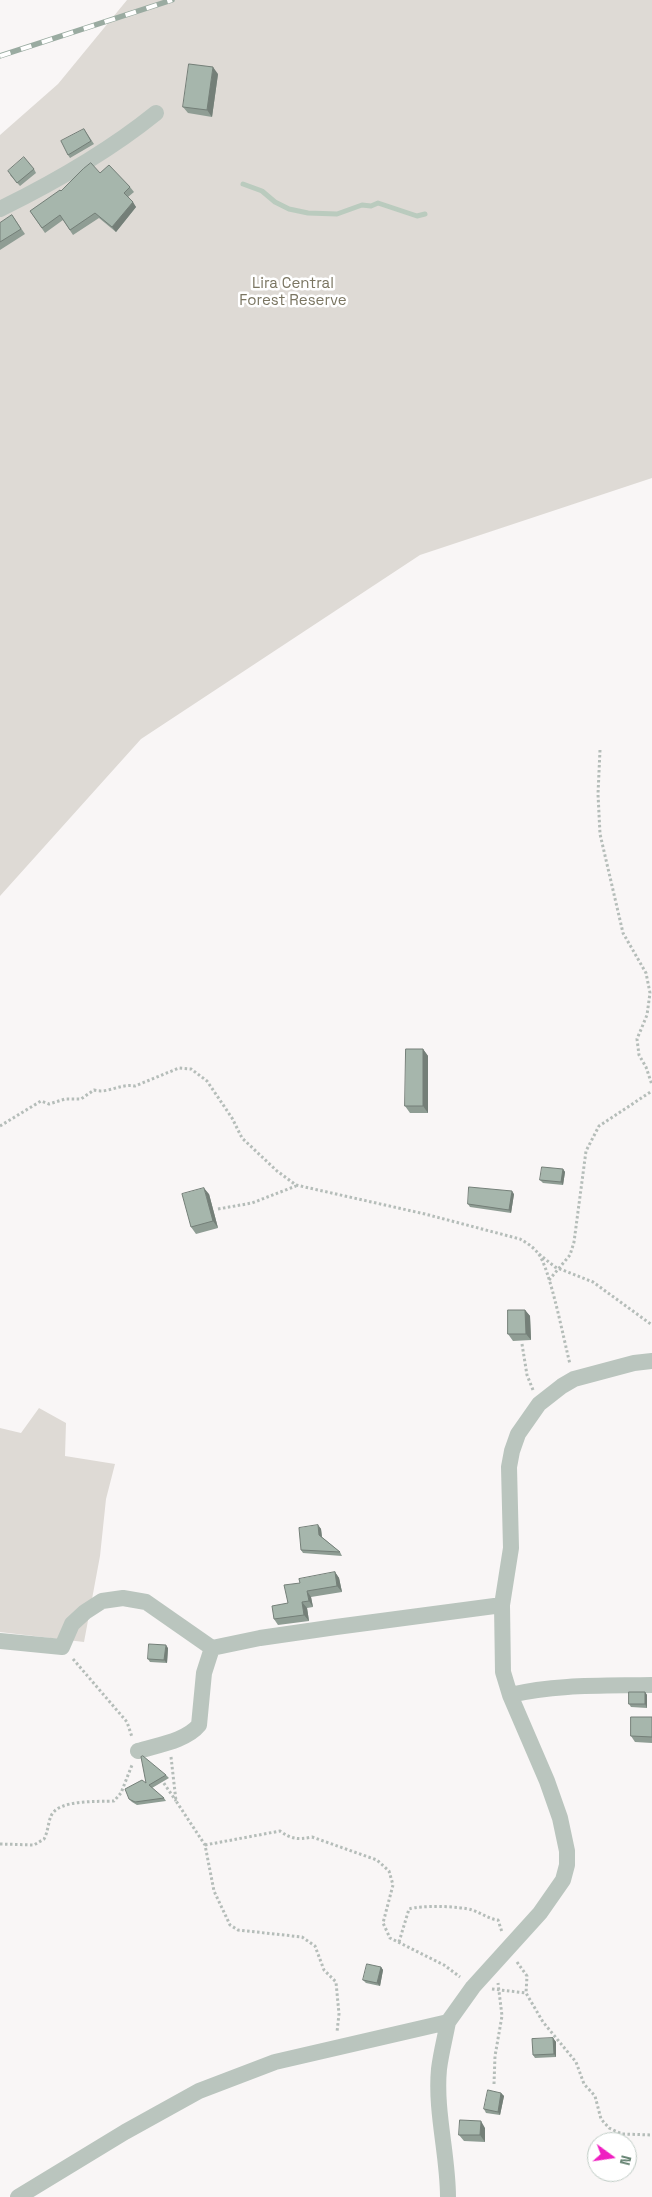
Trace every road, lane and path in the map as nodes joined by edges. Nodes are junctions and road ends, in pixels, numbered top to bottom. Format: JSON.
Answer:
{"nodes":[{"id":1,"x":156,"y":113,"type":"dead end"},
{"id":2,"x":0,"y":209,"type":"edge"},
{"id":3,"x":600,"y":750,"type":"dead end"},
{"id":4,"x":652,"y":1084,"type":"edge"},
{"id":5,"x":652,"y":1091,"type":"edge"},
{"id":6,"x":0,"y":1126,"type":"edge"},
{"id":7,"x":296,"y":1185,"type":"junction"},
{"id":8,"x":218,"y":1209,"type":"dead end"},
{"id":9,"x":539,"y":1254,"type":"junction"},
{"id":10,"x":558,"y":1268,"type":"junction"},
{"id":11,"x":549,"y":1281,"type":"junction"},
{"id":12,"x":652,"y":1325,"type":"edge"},
{"id":13,"x":522,"y":1344,"type":"edge"},
{"id":14,"x":652,"y":1361,"type":"edge"},
{"id":15,"x":574,"y":1379,"type":"junction"},
{"id":16,"x":539,"y":1404,"type":"junction"},
{"id":17,"x":502,"y":1606,"type":"junction"},
{"id":18,"x":0,"y":1640,"type":"edge"},
{"id":19,"x":62,"y":1647,"type":"junction"},
{"id":20,"x":212,"y":1648,"type":"junction"},
{"id":21,"x":652,"y":1685,"type":"edge"},
{"id":22,"x":510,"y":1695,"type":"junction"},
{"id":23,"x":168,"y":1742,"type":"junction"},
{"id":24,"x":138,"y":1751,"type":"junction"},
{"id":25,"x":158,"y":1775,"type":"edge"},
{"id":26,"x":176,"y":1801,"type":"junction"},
{"id":27,"x":0,"y":1844,"type":"edge"},
{"id":28,"x":205,"y":1845,"type":"junction"},
{"id":29,"x":399,"y":1942,"type":"junction"},
{"id":30,"x":508,"y":1950,"type":"junction"},
{"id":31,"x":494,"y":1963,"type":"junction"},
{"id":32,"x":473,"y":1987,"type":"junction"},
{"id":33,"x":500,"y":1990,"type":"junction"},
{"id":34,"x":526,"y":1993,"type":"junction"},
{"id":35,"x":448,"y":2022,"type":"junction"},
{"id":36,"x":335,"y":2048,"type":"junction"},
{"id":37,"x":494,"y":2084,"type":"dead end"},
{"id":38,"x":652,"y":2135,"type":"edge"},
{"id":39,"x":18,"y":2197,"type":"edge"},
{"id":40,"x":448,"y":2197,"type":"edge"}],
"edges":[{"from":1,"to":2,"type":"street"},
{"from":3,"to":4,"type":"path"},
{"from":5,"to":10,"type":"path"},
{"from":6,"to":7,"type":"path"},
{"from":7,"to":8,"type":"path"},
{"from":7,"to":9,"type":"path"},
{"from":9,"to":10,"type":"path"},
{"from":9,"to":11,"type":"path"},
{"from":10,"to":11,"type":"path"},
{"from":10,"to":12,"type":"path"},
{"from":11,"to":15,"type":"path"},
{"from":13,"to":16,"type":"path"},
{"from":14,"to":15,"type":"street"},
{"from":15,"to":16,"type":"street"},
{"from":16,"to":17,"type":"street"},
{"from":17,"to":20,"type":"street"},
{"from":17,"to":22,"type":"street"},
{"from":18,"to":19,"type":"street"},
{"from":19,"to":20,"type":"street"},
{"from":19,"to":24,"type":"path"},
{"from":20,"to":23,"type":"street"},
{"from":21,"to":22,"type":"street"},
{"from":22,"to":30,"type":"street"},
{"from":23,"to":24,"type":"street"},
{"from":23,"to":26,"type":"path"},
{"from":24,"to":27,"type":"path"},
{"from":25,"to":26,"type":"path"},
{"from":26,"to":28,"type":"path"},
{"from":28,"to":29,"type":"path"},
{"from":28,"to":36,"type":"path"},
{"from":29,"to":30,"type":"path"},
{"from":29,"to":32,"type":"path"},
{"from":30,"to":31,"type":"street"},
{"from":30,"to":34,"type":"path"},
{"from":31,"to":32,"type":"street"},
{"from":31,"to":33,"type":"path"},
{"from":32,"to":33,"type":"path"},
{"from":32,"to":35,"type":"street"},
{"from":33,"to":34,"type":"path"},
{"from":33,"to":37,"type":"path"},
{"from":34,"to":38,"type":"path"},
{"from":35,"to":36,"type":"street"},
{"from":35,"to":40,"type":"street"},
{"from":36,"to":39,"type":"street"}]}
